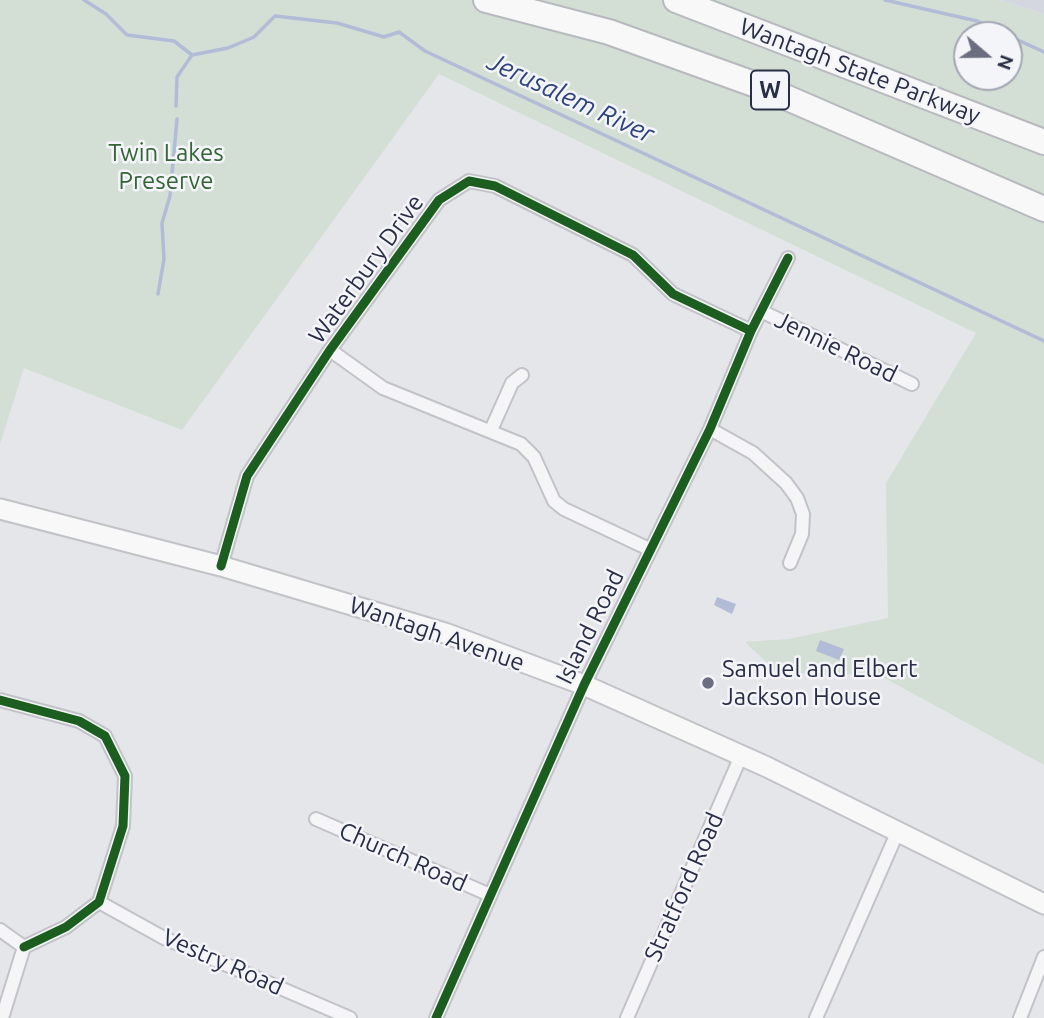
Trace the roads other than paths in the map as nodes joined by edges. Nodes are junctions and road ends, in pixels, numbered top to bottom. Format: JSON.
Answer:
{"nodes":[{"id":1,"x":486,"y":0,"type":"edge"},
{"id":2,"x":676,"y":0,"type":"edge"},
{"id":3,"x":1044,"y":142,"type":"edge"},
{"id":4,"x":1044,"y":209,"type":"edge"},
{"id":5,"x":788,"y":258,"type":"dead end"},
{"id":6,"x":761,"y":311,"type":"junction"},
{"id":7,"x":751,"y":331,"type":"junction"},
{"id":8,"x":330,"y":350,"type":"junction"},
{"id":9,"x":522,"y":375,"type":"dead end"},
{"id":10,"x":912,"y":384,"type":"dead end"},
{"id":11,"x":710,"y":429,"type":"junction"},
{"id":12,"x":491,"y":430,"type":"junction"},
{"id":13,"x":0,"y":509,"type":"edge"},
{"id":14,"x":649,"y":549,"type":"junction"},
{"id":15,"x":790,"y":563,"type":"dead end"},
{"id":16,"x":220,"y":566,"type":"junction"},
{"id":17,"x":584,"y":685,"type":"junction"},
{"id":18,"x":0,"y":700,"type":"edge"},
{"id":19,"x":741,"y":757,"type":"junction"},
{"id":20,"x":316,"y":819,"type":"dead end"},
{"id":21,"x":898,"y":831,"type":"junction"},
{"id":22,"x":490,"y":895,"type":"junction"},
{"id":23,"x":99,"y":902,"type":"junction"},
{"id":24,"x":1044,"y":904,"type":"edge"},
{"id":25,"x":0,"y":930,"type":"edge"},
{"id":26,"x":24,"y":947,"type":"junction"},
{"id":27,"x":1044,"y":957,"type":"edge"},
{"id":28,"x":2,"y":1018,"type":"edge"},
{"id":29,"x":350,"y":1018,"type":"edge"},
{"id":30,"x":436,"y":1018,"type":"edge"},
{"id":31,"x":627,"y":1018,"type":"edge"},
{"id":32,"x":816,"y":1018,"type":"edge"},
{"id":33,"x":1020,"y":1018,"type":"edge"}],
"edges":[{"from":1,"to":4,"type":"highway","name":"Wantagh State Parkway","number":"W"},
{"from":2,"to":3,"type":"highway","name":"Wantagh State Parkway","number":"W"},
{"from":5,"to":6,"type":"street","name":"Island Road"},
{"from":6,"to":7,"type":"street","name":"Island Road"},
{"from":6,"to":10,"type":"street","name":"Jennie Road"},
{"from":7,"to":8,"type":"street","name":"Waterbury Drive"},
{"from":7,"to":11,"type":"street","name":"Island Road"},
{"from":8,"to":12,"type":"street"},
{"from":8,"to":16,"type":"street","name":"Waterbury Drive"},
{"from":9,"to":12,"type":"street"},
{"from":11,"to":14,"type":"street","name":"Island Road"},
{"from":11,"to":15,"type":"street"},
{"from":12,"to":14,"type":"street"},
{"from":13,"to":16,"type":"main road","name":"Wantagh Avenue"},
{"from":14,"to":17,"type":"street","name":"Island Road"},
{"from":16,"to":17,"type":"main road","name":"Wantagh Avenue"},
{"from":17,"to":19,"type":"main road","name":"Wantagh Avenue"},
{"from":17,"to":22,"type":"street","name":"Island Road"},
{"from":18,"to":23,"type":"street"},
{"from":19,"to":21,"type":"main road","name":"Wantagh Avenue"},
{"from":19,"to":31,"type":"street","name":"Stratford Road"},
{"from":20,"to":22,"type":"street","name":"Church Road"},
{"from":21,"to":24,"type":"main road","name":"Wantagh Avenue"},
{"from":21,"to":32,"type":"street"},
{"from":22,"to":30,"type":"street","name":"Island Road"},
{"from":23,"to":26,"type":"street"},
{"from":23,"to":29,"type":"street","name":"Vestry Road"},
{"from":25,"to":26,"type":"street"},
{"from":26,"to":28,"type":"street"},
{"from":27,"to":33,"type":"street"}]}
